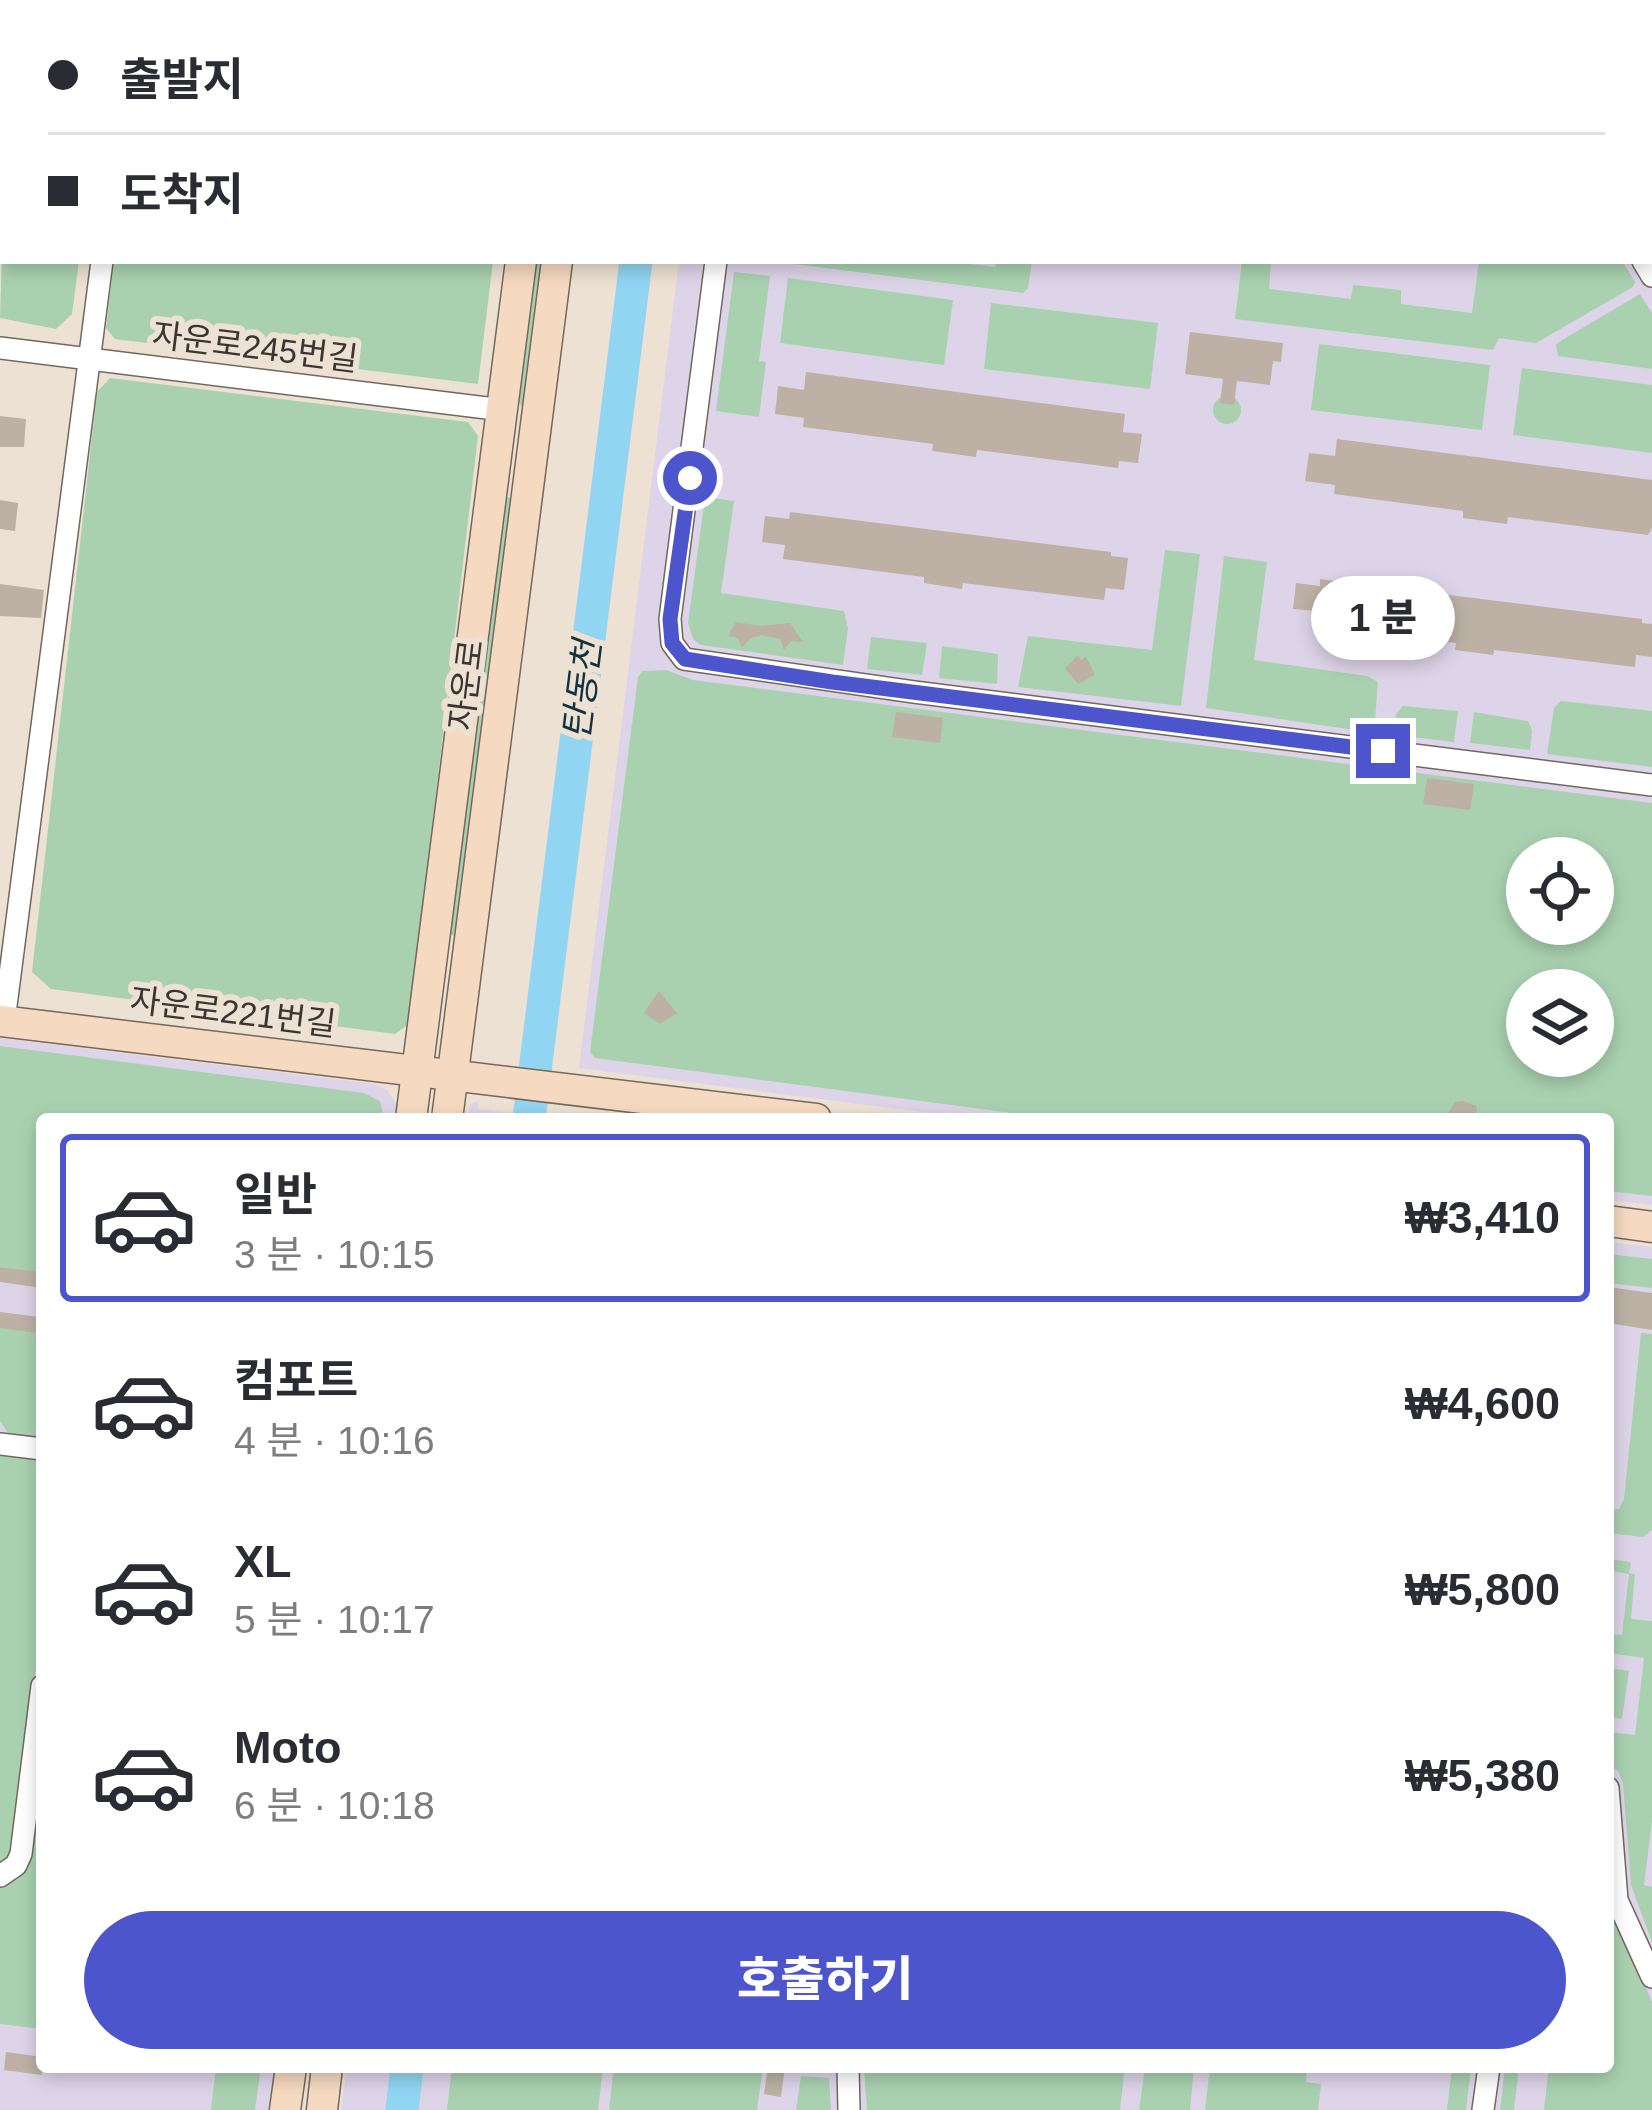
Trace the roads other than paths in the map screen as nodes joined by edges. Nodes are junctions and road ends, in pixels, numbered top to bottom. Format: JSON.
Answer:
{"nodes":[{"id":1,"x":102,"y":264,"type":"edge"},
{"id":2,"x":521,"y":264,"type":"edge"},
{"id":3,"x":557,"y":264,"type":"edge"},
{"id":4,"x":716,"y":264,"type":"edge"},
{"id":5,"x":0,"y":348,"type":"edge"},
{"id":6,"x":89,"y":360,"type":"junction"},
{"id":7,"x":503,"y":410,"type":"junction"},
{"id":8,"x":1652,"y":784,"type":"edge"},
{"id":9,"x":2,"y":1021,"type":"edge"},
{"id":10,"x":417,"y":1069,"type":"junction"},
{"id":11,"x":453,"y":1073,"type":"junction"},
{"id":12,"x":411,"y":1113,"type":"edge"},
{"id":13,"x":448,"y":1113,"type":"edge"},
{"id":14,"x":770,"y":1113,"type":"edge"},
{"id":15,"x":1614,"y":1223,"type":"edge"},
{"id":16,"x":1652,"y":1227,"type":"edge"},
{"id":17,"x":0,"y":1444,"type":"edge"},
{"id":18,"x":36,"y":1448,"type":"edge"},
{"id":19,"x":36,"y":1734,"type":"edge"},
{"id":20,"x":1614,"y":1863,"type":"edge"},
{"id":21,"x":0,"y":1876,"type":"edge"},
{"id":22,"x":1652,"y":1977,"type":"edge"},
{"id":23,"x":290,"y":2073,"type":"edge"},
{"id":24,"x":326,"y":2073,"type":"edge"},
{"id":25,"x":848,"y":2073,"type":"edge"},
{"id":26,"x":1488,"y":2073,"type":"edge"},
{"id":27,"x":285,"y":2110,"type":"edge"},
{"id":28,"x":322,"y":2110,"type":"edge"},
{"id":29,"x":849,"y":2110,"type":"edge"},
{"id":30,"x":1483,"y":2110,"type":"edge"}],
"edges":[{"from":1,"to":6,"type":"street","name":"자운로221번길"},
{"from":2,"to":7,"type":"street","name":"자운로"},
{"from":3,"to":11,"type":"street","name":"자운로"},
{"from":4,"to":8,"type":"street"},
{"from":5,"to":6,"type":"street","name":"자운로245번길"},
{"from":6,"to":7,"type":"street","name":"자운로245번길"},
{"from":6,"to":9,"type":"street","name":"자운로221번길"},
{"from":7,"to":10,"type":"street","name":"자운로"},
{"from":9,"to":10,"type":"street","name":"자운로221번길"},
{"from":10,"to":11,"type":"street","name":"자운로221번길"},
{"from":10,"to":12,"type":"street","name":"자운로"},
{"from":11,"to":13,"type":"street","name":"자운로"},
{"from":11,"to":14,"type":"street","name":"자운로221번길"},
{"from":15,"to":16,"type":"street"},
{"from":17,"to":18,"type":"street"},
{"from":19,"to":21,"type":"street"},
{"from":20,"to":22,"type":"street"},
{"from":23,"to":27,"type":"street"},
{"from":24,"to":28,"type":"street"},
{"from":25,"to":29,"type":"street"},
{"from":26,"to":30,"type":"street"}]}
